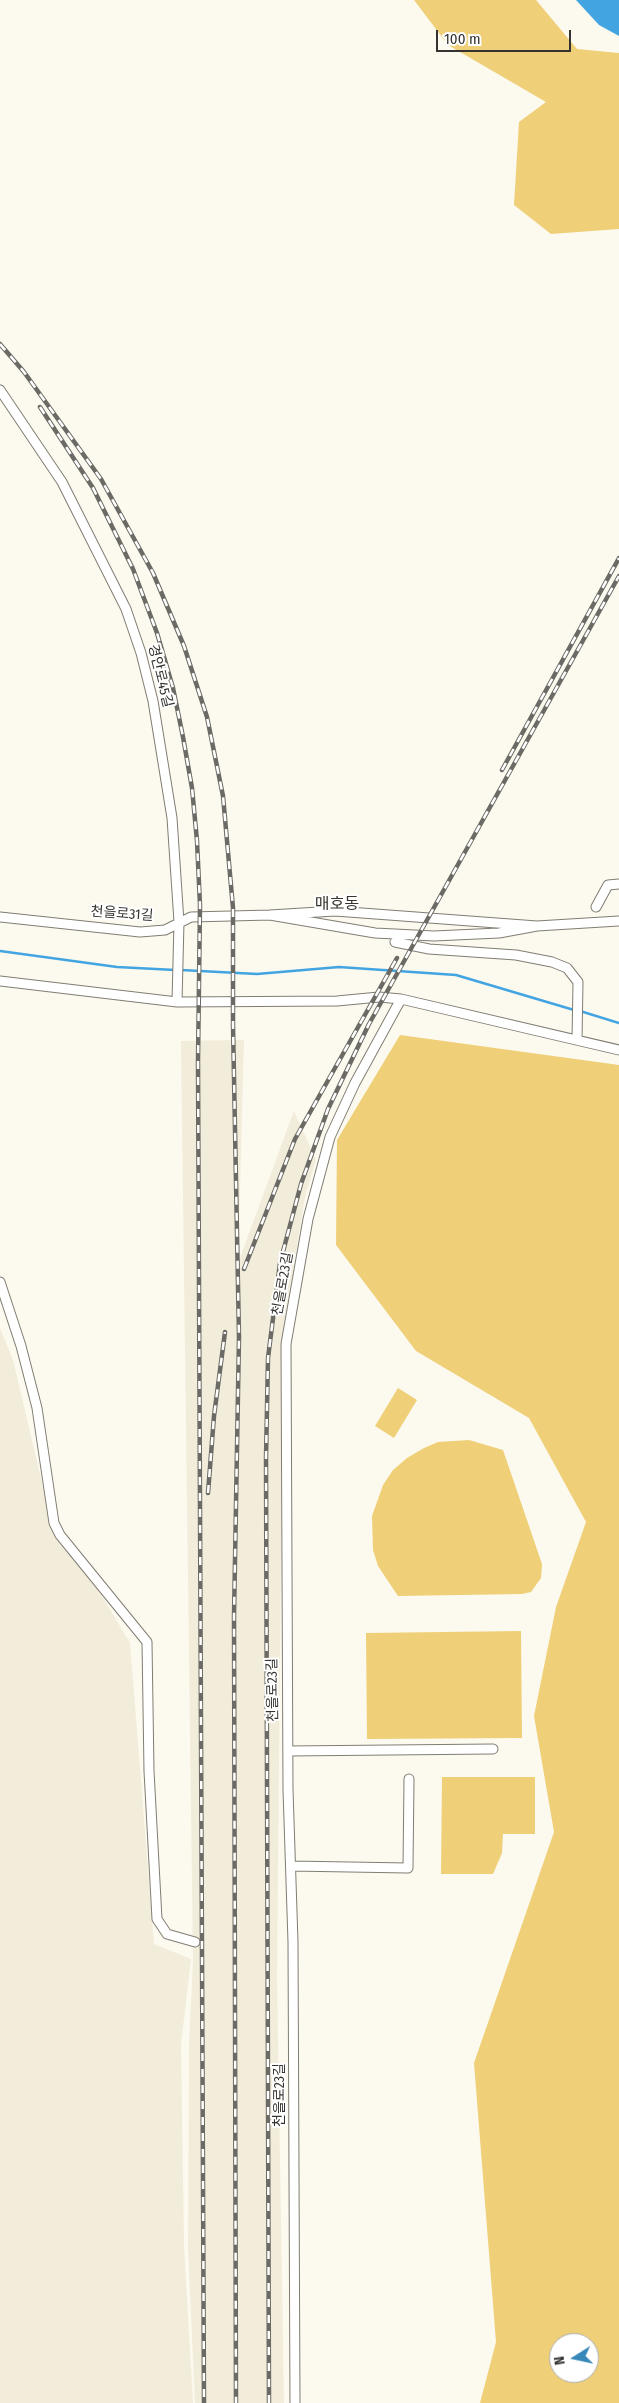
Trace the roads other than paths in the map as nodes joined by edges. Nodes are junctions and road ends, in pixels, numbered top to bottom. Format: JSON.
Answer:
{"nodes":[{"id":1,"x":0,"y":390,"type":"edge"},
{"id":2,"x":619,"y":884,"type":"edge"},
{"id":3,"x":596,"y":906,"type":"dead end"},
{"id":4,"x":270,"y":915,"type":"junction"},
{"id":5,"x":0,"y":917,"type":"edge"},
{"id":6,"x":619,"y":921,"type":"edge"},
{"id":7,"x":179,"y":922,"type":"junction"},
{"id":8,"x":537,"y":926,"type":"junction"},
{"id":9,"x":395,"y":942,"type":"dead end"},
{"id":10,"x":0,"y":981,"type":"edge"},
{"id":11,"x":401,"y":999,"type":"junction"},
{"id":12,"x":177,"y":1002,"type":"junction"},
{"id":13,"x":577,"y":1040,"type":"junction"},
{"id":14,"x":619,"y":1050,"type":"edge"},
{"id":15,"x":0,"y":1282,"type":"edge"},
{"id":16,"x":493,"y":1750,"type":"dead end"},
{"id":17,"x":288,"y":1751,"type":"junction"},
{"id":18,"x":409,"y":1779,"type":"dead end"},
{"id":19,"x":291,"y":1866,"type":"junction"},
{"id":20,"x":195,"y":1942,"type":"dead end"},
{"id":21,"x":295,"y":2403,"type":"edge"}],
"edges":[{"from":1,"to":7,"type":"street","name":"경안로45길"},
{"from":2,"to":3,"type":"street"},
{"from":4,"to":7,"type":"street","name":"천을로31길"},
{"from":4,"to":8,"type":"street"},
{"from":4,"to":8,"type":"street"},
{"from":5,"to":7,"type":"street","name":"천을로31길"},
{"from":6,"to":8,"type":"street"},
{"from":7,"to":12,"type":"street","name":"경안로45길"},
{"from":9,"to":13,"type":"street"},
{"from":10,"to":12,"type":"street"},
{"from":11,"to":12,"type":"street"},
{"from":11,"to":13,"type":"street"},
{"from":11,"to":17,"type":"street","name":"천을로23길"},
{"from":13,"to":14,"type":"street"},
{"from":15,"to":20,"type":"street"},
{"from":16,"to":17,"type":"street"},
{"from":17,"to":19,"type":"street","name":"천을로23길"},
{"from":18,"to":19,"type":"street"},
{"from":19,"to":21,"type":"street","name":"천을로23길"}]}
